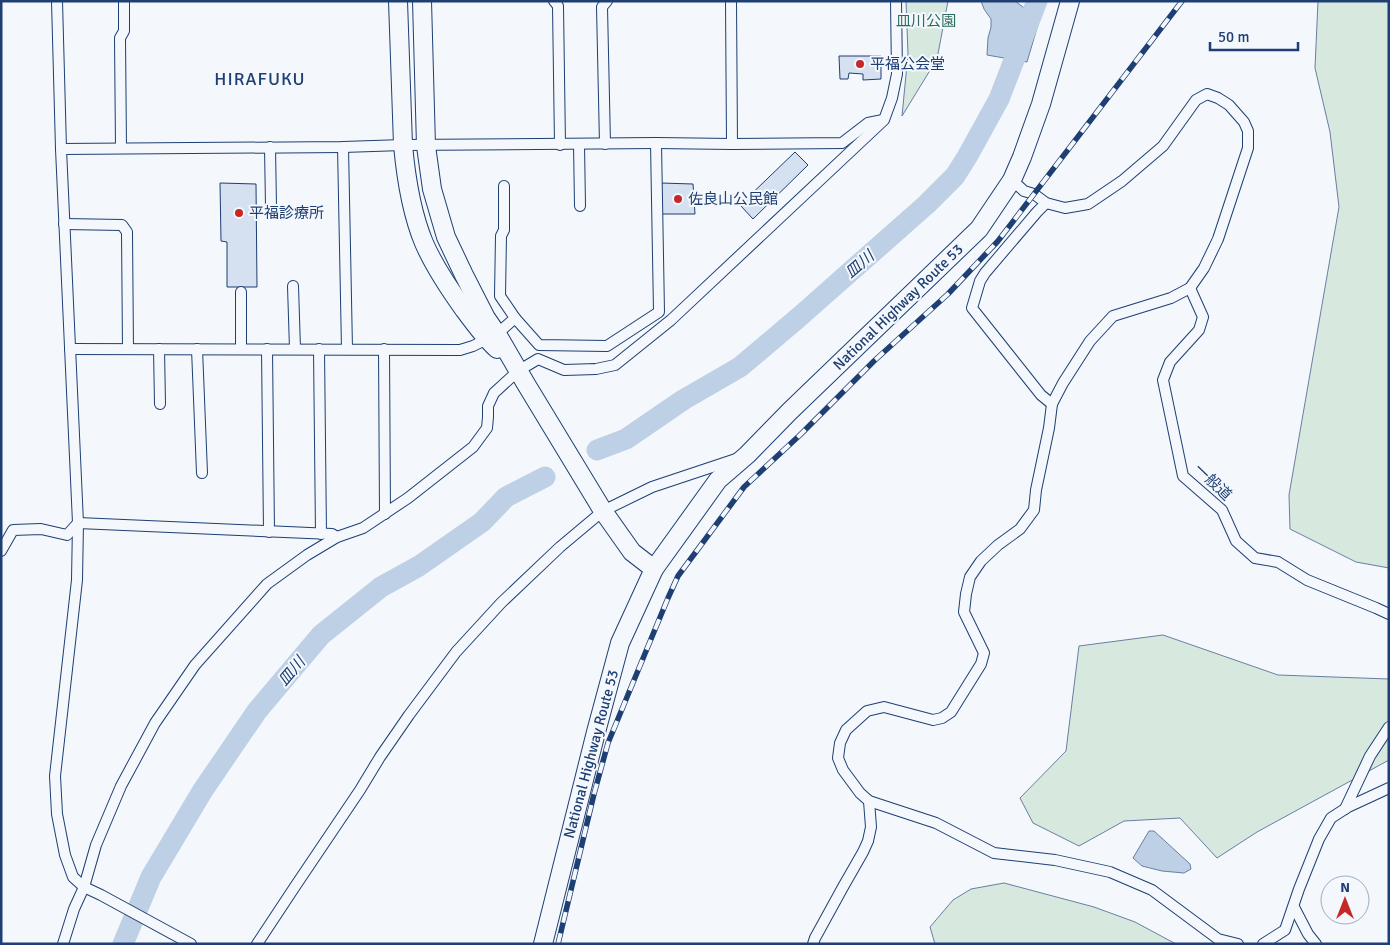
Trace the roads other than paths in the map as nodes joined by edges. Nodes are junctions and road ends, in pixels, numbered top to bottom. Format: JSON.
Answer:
{"nodes":[{"id":1,"x":57,"y":1,"type":"edge"},
{"id":2,"x":124,"y":1,"type":"edge"},
{"id":3,"x":398,"y":1,"type":"edge"},
{"id":4,"x":422,"y":1,"type":"edge"},
{"id":5,"x":554,"y":1,"type":"edge"},
{"id":6,"x":607,"y":1,"type":"edge"},
{"id":7,"x":731,"y":1,"type":"edge"},
{"id":8,"x":896,"y":1,"type":"edge"},
{"id":9,"x":1070,"y":1,"type":"edge"},
{"id":10,"x":884,"y":120,"type":"junction"},
{"id":11,"x":656,"y":143,"type":"junction"},
{"id":12,"x":842,"y":143,"type":"junction"},
{"id":13,"x":560,"y":144,"type":"junction"},
{"id":14,"x":579,"y":144,"type":"junction"},
{"id":15,"x":605,"y":144,"type":"junction"},
{"id":16,"x":732,"y":144,"type":"junction"},
{"id":17,"x":403,"y":146,"type":"junction"},
{"id":18,"x":426,"y":146,"type":"junction"},
{"id":19,"x":270,"y":147,"type":"junction"},
{"id":20,"x":343,"y":147,"type":"junction"},
{"id":21,"x":121,"y":148,"type":"junction"},
{"id":22,"x":61,"y":149,"type":"junction"},
{"id":23,"x":845,"y":157,"type":"junction"},
{"id":24,"x":1012,"y":180,"type":"junction"},
{"id":25,"x":504,"y":186,"type":"dead end"},
{"id":26,"x":1046,"y":202,"type":"junction"},
{"id":27,"x":580,"y":206,"type":"dead end"},
{"id":28,"x":271,"y":207,"type":"dead end"},
{"id":29,"x":64,"y":224,"type":"junction"},
{"id":30,"x":293,"y":286,"type":"dead end"},
{"id":31,"x":1190,"y":288,"type":"junction"},
{"id":32,"x":241,"y":292,"type":"dead end"},
{"id":33,"x":659,"y":312,"type":"junction"},
{"id":34,"x":515,"y":318,"type":"junction"},
{"id":35,"x":671,"y":320,"type":"junction"},
{"id":36,"x":491,"y":336,"type":"junction"},
{"id":37,"x":70,"y":349,"type":"junction"},
{"id":38,"x":128,"y":349,"type":"junction"},
{"id":39,"x":159,"y":349,"type":"junction"},
{"id":40,"x":197,"y":349,"type":"junction"},
{"id":41,"x":241,"y":349,"type":"junction"},
{"id":42,"x":267,"y":349,"type":"junction"},
{"id":43,"x":295,"y":349,"type":"junction"},
{"id":44,"x":319,"y":350,"type":"junction"},
{"id":45,"x":347,"y":350,"type":"junction"},
{"id":46,"x":384,"y":350,"type":"junction"},
{"id":47,"x":522,"y":378,"type":"junction"},
{"id":48,"x":160,"y":404,"type":"dead end"},
{"id":49,"x":1052,"y":404,"type":"junction"},
{"id":50,"x":747,"y":455,"type":"junction"},
{"id":51,"x":202,"y":473,"type":"dead end"},
{"id":52,"x":599,"y":505,"type":"junction"},
{"id":53,"x":385,"y":514,"type":"junction"},
{"id":54,"x":78,"y":523,"type":"junction"},
{"id":55,"x":269,"y":532,"type":"junction"},
{"id":56,"x":321,"y":534,"type":"junction"},
{"id":57,"x":337,"y":537,"type":"junction"},
{"id":58,"x":1,"y":551,"type":"edge"},
{"id":59,"x":654,"y":569,"type":"junction"},
{"id":60,"x":1389,"y":614,"type":"edge"},
{"id":61,"x":1389,"y":727,"type":"edge"},
{"id":62,"x":1389,"y":788,"type":"edge"},
{"id":63,"x":869,"y":801,"type":"junction"},
{"id":64,"x":1345,"y":809,"type":"junction"},
{"id":65,"x":84,"y":887,"type":"junction"},
{"id":66,"x":1294,"y":907,"type":"junction"},
{"id":67,"x":186,"y":941,"type":"edge"},
{"id":68,"x":64,"y":944,"type":"edge"},
{"id":69,"x":257,"y":944,"type":"edge"},
{"id":70,"x":543,"y":944,"type":"edge"},
{"id":71,"x":814,"y":944,"type":"edge"},
{"id":72,"x":1238,"y":944,"type":"edge"},
{"id":73,"x":1263,"y":944,"type":"edge"},
{"id":74,"x":1316,"y":944,"type":"edge"}],
"edges":[{"from":1,"to":22,"type":"street"},
{"from":2,"to":21,"type":"street"},
{"from":3,"to":17,"type":"highway"},
{"from":4,"to":18,"type":"highway"},
{"from":5,"to":13,"type":"street"},
{"from":6,"to":15,"type":"street"},
{"from":7,"to":16,"type":"street"},
{"from":8,"to":10,"type":"street"},
{"from":9,"to":24,"type":"highway","name":"National Highway Route 53"},
{"from":10,"to":12,"type":"street"},
{"from":10,"to":23,"type":"street"},
{"from":11,"to":15,"type":"street"},
{"from":11,"to":16,"type":"street"},
{"from":11,"to":33,"type":"street"},
{"from":12,"to":16,"type":"street"},
{"from":12,"to":23,"type":"street"},
{"from":13,"to":14,"type":"street"},
{"from":13,"to":18,"type":"street"},
{"from":14,"to":15,"type":"street"},
{"from":14,"to":27,"type":"street"},
{"from":17,"to":18,"type":"street"},
{"from":17,"to":20,"type":"street"},
{"from":17,"to":36,"type":"highway"},
{"from":18,"to":36,"type":"highway"},
{"from":19,"to":20,"type":"street"},
{"from":19,"to":21,"type":"street"},
{"from":19,"to":28,"type":"street"},
{"from":20,"to":45,"type":"street"},
{"from":21,"to":22,"type":"street"},
{"from":22,"to":29,"type":"street"},
{"from":23,"to":35,"type":"street"},
{"from":24,"to":26,"type":"street"},
{"from":24,"to":50,"type":"highway","name":"National Highway Route 53"},
{"from":25,"to":34,"type":"street"},
{"from":26,"to":31,"type":"street"},
{"from":26,"to":49,"type":"street"},
{"from":29,"to":37,"type":"street"},
{"from":29,"to":38,"type":"street"},
{"from":30,"to":43,"type":"street"},
{"from":31,"to":49,"type":"street"},
{"from":31,"to":60,"type":"street","name":"一般道"},
{"from":32,"to":41,"type":"street"},
{"from":33,"to":34,"type":"street"},
{"from":33,"to":35,"type":"street"},
{"from":34,"to":36,"type":"street"},
{"from":35,"to":47,"type":"street"},
{"from":36,"to":46,"type":"street"},
{"from":36,"to":47,"type":"highway"},
{"from":37,"to":38,"type":"street"},
{"from":37,"to":54,"type":"street"},
{"from":38,"to":39,"type":"street"},
{"from":39,"to":40,"type":"street"},
{"from":39,"to":48,"type":"street"},
{"from":40,"to":41,"type":"street"},
{"from":40,"to":51,"type":"street"},
{"from":41,"to":42,"type":"street"},
{"from":42,"to":43,"type":"street"},
{"from":42,"to":55,"type":"street"},
{"from":43,"to":44,"type":"street"},
{"from":44,"to":45,"type":"street"},
{"from":44,"to":56,"type":"street"},
{"from":45,"to":46,"type":"street"},
{"from":46,"to":53,"type":"street"},
{"from":47,"to":52,"type":"highway"},
{"from":47,"to":53,"type":"street"},
{"from":49,"to":63,"type":"street"},
{"from":50,"to":52,"type":"street"},
{"from":50,"to":59,"type":"highway","name":"National Highway Route 53"},
{"from":52,"to":59,"type":"highway"},
{"from":52,"to":69,"type":"street"},
{"from":53,"to":57,"type":"street"},
{"from":54,"to":55,"type":"street"},
{"from":54,"to":58,"type":"street"},
{"from":54,"to":65,"type":"street"},
{"from":55,"to":56,"type":"street"},
{"from":56,"to":57,"type":"street"},
{"from":57,"to":65,"type":"street"},
{"from":59,"to":70,"type":"highway","name":"National Highway Route 53"},
{"from":61,"to":64,"type":"street"},
{"from":62,"to":64,"type":"street"},
{"from":63,"to":71,"type":"street"},
{"from":63,"to":72,"type":"street"},
{"from":64,"to":66,"type":"street"},
{"from":65,"to":67,"type":"street"},
{"from":65,"to":68,"type":"street"},
{"from":66,"to":73,"type":"street"},
{"from":66,"to":74,"type":"street"}]}
